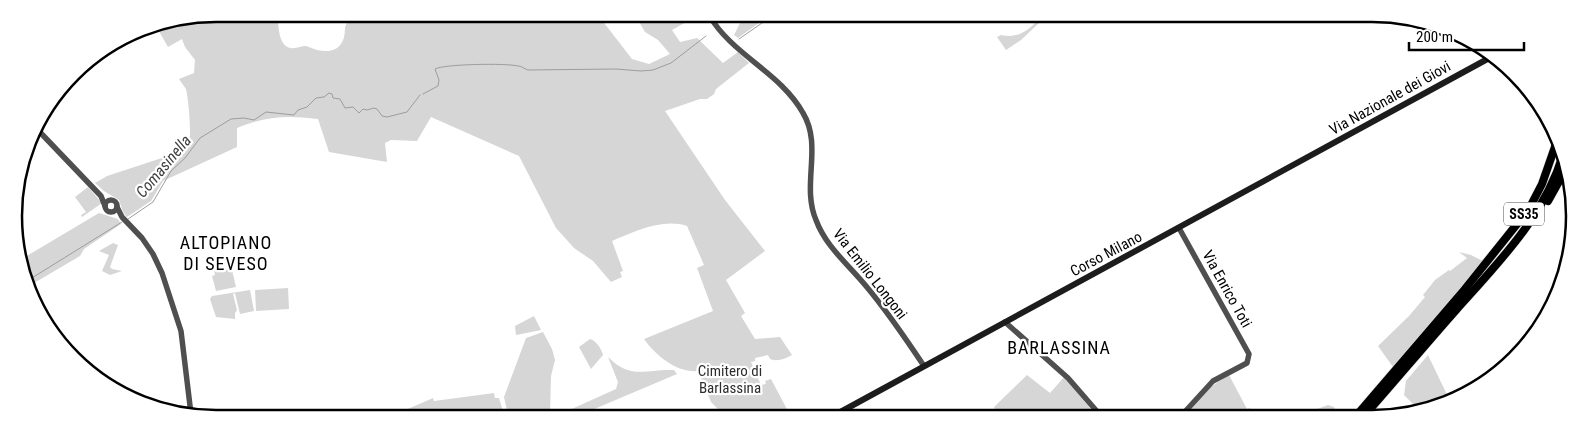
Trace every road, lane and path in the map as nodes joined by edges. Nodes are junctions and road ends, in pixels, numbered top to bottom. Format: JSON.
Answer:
{"nodes":[{"id":1,"x":713,"y":22,"type":"edge"},
{"id":2,"x":1487,"y":59,"type":"edge"},
{"id":3,"x":40,"y":134,"type":"edge"},
{"id":4,"x":1552,"y":143,"type":"edge"},
{"id":5,"x":1554,"y":149,"type":"edge"},
{"id":6,"x":1300,"y":162,"type":"joint"},
{"id":7,"x":1559,"y":164,"type":"edge"},
{"id":8,"x":1549,"y":165,"type":"junction"},
{"id":9,"x":1563,"y":176,"type":"edge"},
{"id":10,"x":101,"y":196,"type":"junction"},
{"id":11,"x":112,"y":200,"type":"junction"},
{"id":12,"x":105,"y":206,"type":"junction"},
{"id":13,"x":117,"y":207,"type":"junction"},
{"id":14,"x":112,"y":213,"type":"junction"},
{"id":15,"x":122,"y":217,"type":"junction"},
{"id":16,"x":1531,"y":222,"type":"junction"},
{"id":17,"x":1180,"y":228,"type":"junction"},
{"id":18,"x":1005,"y":322,"type":"junction"},
{"id":19,"x":924,"y":366,"type":"junction"},
{"id":20,"x":190,"y":408,"type":"edge"},
{"id":21,"x":844,"y":410,"type":"edge"},
{"id":22,"x":1095,"y":410,"type":"edge"},
{"id":23,"x":1186,"y":410,"type":"edge"},
{"id":24,"x":1361,"y":410,"type":"edge"},
{"id":25,"x":1369,"y":410,"type":"edge"}],
"edges":[{"from":1,"to":19,"type":"street","name":"Via Emilio Longoni"},
{"from":2,"to":6,"type":"main road","name":"Via Nazionale dei Giovi"},
{"from":3,"to":10,"type":"street"},
{"from":4,"to":8,"type":"highway","number":"SS35"},
{"from":5,"to":8,"type":"highway","number":"SS35"},
{"from":6,"to":17,"type":"main road","name":"Corso Milano"},
{"from":7,"to":16,"type":"highway","number":"SS35"},
{"from":8,"to":24,"type":"highway","number":"SS35"},
{"from":9,"to":16,"type":"highway","number":"SS35"},
{"from":10,"to":11,"type":"street"},
{"from":10,"to":12,"type":"street"},
{"from":11,"to":12,"type":"street"},
{"from":11,"to":13,"type":"street"},
{"from":12,"to":14,"type":"street"},
{"from":13,"to":14,"type":"street"},
{"from":13,"to":15,"type":"street"},
{"from":14,"to":15,"type":"street"},
{"from":15,"to":20,"type":"street"},
{"from":16,"to":25,"type":"highway","number":"SS35"},
{"from":17,"to":18,"type":"main road","name":"Corso Milano"},
{"from":17,"to":23,"type":"street","name":"Via Enrico Toti"},
{"from":18,"to":19,"type":"main road","name":"Corso Milano"},
{"from":18,"to":22,"type":"street"},
{"from":19,"to":21,"type":"main road"}]}
